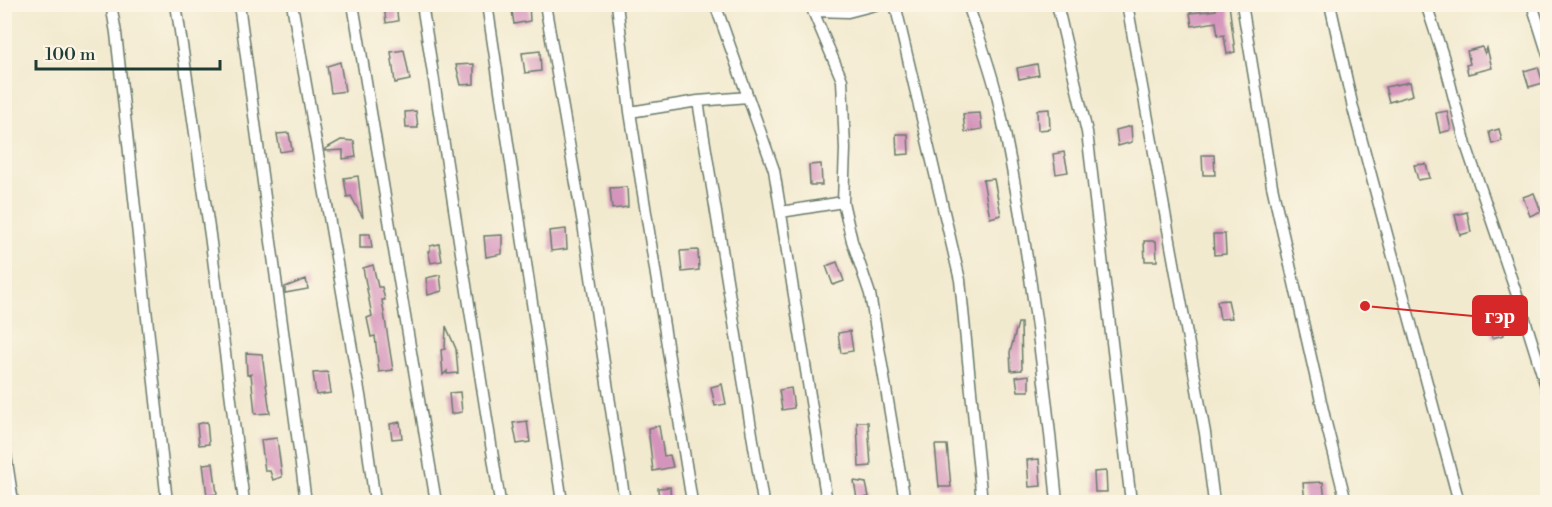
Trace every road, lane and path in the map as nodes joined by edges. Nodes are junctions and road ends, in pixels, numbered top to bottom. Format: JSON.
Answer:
{"nodes":[{"id":1,"x":111,"y":4,"type":"edge"},
{"id":2,"x":176,"y":4,"type":"edge"},
{"id":3,"x":239,"y":4,"type":"edge"},
{"id":4,"x":292,"y":4,"type":"edge"},
{"id":5,"x":352,"y":4,"type":"edge"},
{"id":6,"x":422,"y":4,"type":"edge"},
{"id":7,"x":487,"y":4,"type":"edge"},
{"id":8,"x":544,"y":4,"type":"edge"},
{"id":9,"x":617,"y":4,"type":"edge"},
{"id":10,"x":715,"y":4,"type":"edge"},
{"id":11,"x":879,"y":4,"type":"edge"},
{"id":12,"x":895,"y":4,"type":"edge"},
{"id":13,"x":968,"y":4,"type":"edge"},
{"id":14,"x":1057,"y":4,"type":"edge"},
{"id":15,"x":1127,"y":4,"type":"edge"},
{"id":16,"x":1242,"y":4,"type":"edge"},
{"id":17,"x":1330,"y":4,"type":"edge"},
{"id":18,"x":1426,"y":4,"type":"edge"},
{"id":19,"x":1532,"y":4,"type":"edge"},
{"id":20,"x":1548,"y":55,"type":"edge"},
{"id":21,"x":748,"y":97,"type":"junction"},
{"id":22,"x":698,"y":101,"type":"junction"},
{"id":23,"x":630,"y":112,"type":"junction"},
{"id":24,"x":843,"y":202,"type":"junction"},
{"id":25,"x":781,"y":212,"type":"junction"},
{"id":26,"x":1548,"y":393,"type":"edge"},
{"id":27,"x":4,"y":442,"type":"edge"},
{"id":28,"x":13,"y":502,"type":"edge"},
{"id":29,"x":167,"y":502,"type":"edge"},
{"id":30,"x":244,"y":502,"type":"edge"},
{"id":31,"x":306,"y":502,"type":"edge"},
{"id":32,"x":375,"y":502,"type":"edge"},
{"id":33,"x":436,"y":502,"type":"edge"},
{"id":34,"x":500,"y":502,"type":"edge"},
{"id":35,"x":562,"y":502,"type":"edge"},
{"id":36,"x":625,"y":502,"type":"edge"},
{"id":37,"x":692,"y":502,"type":"edge"},
{"id":38,"x":764,"y":502,"type":"edge"},
{"id":39,"x":827,"y":502,"type":"edge"},
{"id":40,"x":905,"y":502,"type":"edge"},
{"id":41,"x":982,"y":502,"type":"edge"},
{"id":42,"x":1057,"y":502,"type":"edge"},
{"id":43,"x":1131,"y":502,"type":"edge"},
{"id":44,"x":1214,"y":502,"type":"edge"},
{"id":45,"x":1346,"y":502,"type":"edge"},
{"id":46,"x":1459,"y":502,"type":"edge"}],
"edges":[{"from":1,"to":29,"type":"street"},
{"from":2,"to":30,"type":"street"},
{"from":3,"to":31,"type":"street"},
{"from":4,"to":32,"type":"street"},
{"from":5,"to":33,"type":"street"},
{"from":6,"to":34,"type":"street"},
{"from":7,"to":35,"type":"street"},
{"from":8,"to":36,"type":"street"},
{"from":9,"to":23,"type":"street"},
{"from":10,"to":21,"type":"street"},
{"from":11,"to":24,"type":"street"},
{"from":12,"to":41,"type":"street"},
{"from":13,"to":42,"type":"street"},
{"from":14,"to":43,"type":"street"},
{"from":15,"to":44,"type":"street"},
{"from":16,"to":45,"type":"street"},
{"from":17,"to":46,"type":"street"},
{"from":18,"to":26,"type":"street"},
{"from":19,"to":20,"type":"street"},
{"from":21,"to":22,"type":"street"},
{"from":21,"to":25,"type":"street"},
{"from":22,"to":23,"type":"street"},
{"from":22,"to":38,"type":"street"},
{"from":23,"to":37,"type":"street"},
{"from":24,"to":25,"type":"street"},
{"from":24,"to":40,"type":"street"},
{"from":25,"to":39,"type":"street"},
{"from":27,"to":28,"type":"street"}]}
